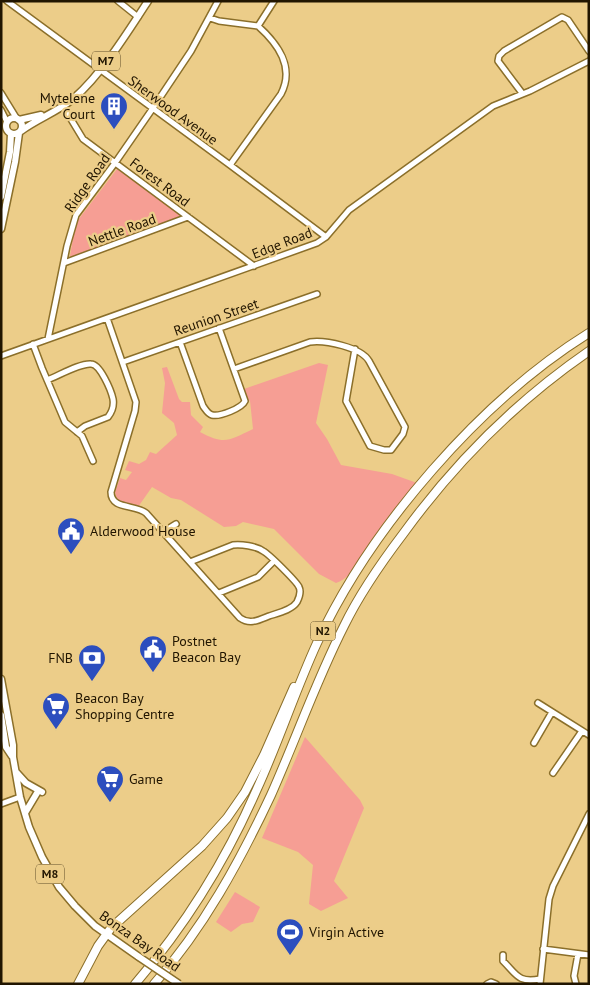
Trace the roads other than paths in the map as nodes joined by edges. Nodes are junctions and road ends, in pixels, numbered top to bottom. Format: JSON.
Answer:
{"nodes":[{"id":1,"x":7,"y":1,"type":"edge"},
{"id":2,"x":118,"y":1,"type":"edge"},
{"id":3,"x":148,"y":1,"type":"edge"},
{"id":4,"x":218,"y":1,"type":"edge"},
{"id":5,"x":274,"y":1,"type":"edge"},
{"id":6,"x":138,"y":17,"type":"junction"},
{"id":7,"x":210,"y":18,"type":"junction"},
{"id":8,"x":258,"y":26,"type":"junction"},
{"id":9,"x":589,"y":50,"type":"edge"},
{"id":10,"x":589,"y":61,"type":"edge"},
{"id":11,"x":100,"y":69,"type":"junction"},
{"id":12,"x":1,"y":93,"type":"edge"},
{"id":13,"x":522,"y":93,"type":"junction"},
{"id":14,"x":63,"y":106,"type":"junction"},
{"id":15,"x":153,"y":108,"type":"junction"},
{"id":16,"x":1,"y":110,"type":"edge"},
{"id":17,"x":54,"y":111,"type":"junction"},
{"id":18,"x":18,"y":119,"type":"junction"},
{"id":19,"x":7,"y":122,"type":"junction"},
{"id":20,"x":20,"y":132,"type":"junction"},
{"id":21,"x":11,"y":134,"type":"junction"},
{"id":22,"x":115,"y":163,"type":"junction"},
{"id":23,"x":230,"y":165,"type":"junction"},
{"id":24,"x":1,"y":197,"type":"edge"},
{"id":25,"x":188,"y":217,"type":"junction"},
{"id":26,"x":1,"y":229,"type":"edge"},
{"id":27,"x":326,"y":237,"type":"junction"},
{"id":28,"x":64,"y":263,"type":"junction"},
{"id":29,"x":254,"y":266,"type":"junction"},
{"id":30,"x":317,"y":294,"type":"dead end"},
{"id":31,"x":107,"y":318,"type":"junction"},
{"id":32,"x":219,"y":328,"type":"junction"},
{"id":33,"x":589,"y":333,"type":"edge"},
{"id":34,"x":48,"y":339,"type":"junction"},
{"id":35,"x":180,"y":342,"type":"junction"},
{"id":36,"x":33,"y":344,"type":"junction"},
{"id":37,"x":355,"y":349,"type":"junction"},
{"id":38,"x":589,"y":351,"type":"edge"},
{"id":39,"x":1,"y":356,"type":"edge"},
{"id":40,"x":123,"y":362,"type":"junction"},
{"id":41,"x":234,"y":369,"type":"junction"},
{"id":42,"x":47,"y":380,"type":"junction"},
{"id":43,"x":77,"y":432,"type":"junction"},
{"id":44,"x":93,"y":461,"type":"dead end"},
{"id":45,"x":176,"y":524,"type":"dead end"},
{"id":46,"x":163,"y":532,"type":"junction"},
{"id":47,"x":274,"y":561,"type":"junction"},
{"id":48,"x":190,"y":562,"type":"junction"},
{"id":49,"x":218,"y":593,"type":"junction"},
{"id":50,"x":304,"y":672,"type":"junction"},
{"id":51,"x":1,"y":679,"type":"edge"},
{"id":52,"x":538,"y":703,"type":"dead end"},
{"id":53,"x":552,"y":712,"type":"junction"},
{"id":54,"x":1,"y":715,"type":"edge"},
{"id":55,"x":582,"y":731,"type":"junction"},
{"id":56,"x":589,"y":735,"type":"edge"},
{"id":57,"x":534,"y":743,"type":"dead end"},
{"id":58,"x":13,"y":757,"type":"junction"},
{"id":59,"x":15,"y":771,"type":"junction"},
{"id":60,"x":553,"y":773,"type":"dead end"},
{"id":61,"x":20,"y":797,"type":"junction"},
{"id":62,"x":1,"y":804,"type":"edge"},
{"id":63,"x":25,"y":814,"type":"junction"},
{"id":64,"x":589,"y":814,"type":"edge"},
{"id":65,"x":106,"y":934,"type":"junction"},
{"id":66,"x":543,"y":949,"type":"junction"},
{"id":67,"x":578,"y":954,"type":"junction"},
{"id":68,"x":503,"y":955,"type":"dead end"},
{"id":69,"x":589,"y":955,"type":"edge"},
{"id":70,"x":540,"y":981,"type":"edge"},
{"id":71,"x":78,"y":984,"type":"edge"},
{"id":72,"x":134,"y":984,"type":"edge"},
{"id":73,"x":155,"y":984,"type":"edge"},
{"id":74,"x":179,"y":984,"type":"edge"},
{"id":75,"x":487,"y":984,"type":"edge"},
{"id":76,"x":496,"y":984,"type":"edge"},
{"id":77,"x":576,"y":984,"type":"edge"}],
"edges":[{"from":1,"to":11,"type":"street","name":"Sherwood Avenue"},
{"from":2,"to":6,"type":"street"},
{"from":3,"to":6,"type":"main road","number":"M7"},
{"from":4,"to":7,"type":"street","name":"Ridge Road"},
{"from":5,"to":8,"type":"street"},
{"from":6,"to":11,"type":"main road","number":"M7"},
{"from":7,"to":8,"type":"street"},
{"from":7,"to":15,"type":"street","name":"Ridge Road"},
{"from":8,"to":23,"type":"street"},
{"from":9,"to":13,"type":"street"},
{"from":10,"to":13,"type":"street","name":"Edge Road"},
{"from":11,"to":14,"type":"main road","number":"M7"},
{"from":11,"to":15,"type":"street","name":"Sherwood Avenue"},
{"from":12,"to":18,"type":"street"},
{"from":13,"to":27,"type":"street","name":"Edge Road"},
{"from":14,"to":17,"type":"main road","number":"M7"},
{"from":14,"to":22,"type":"street","name":"Forest Road"},
{"from":15,"to":22,"type":"street","name":"Ridge Road"},
{"from":15,"to":23,"type":"street","name":"Sherwood Avenue"},
{"from":16,"to":19,"type":"street"},
{"from":17,"to":18,"type":"main road"},
{"from":17,"to":20,"type":"main road"},
{"from":18,"to":19,"type":"main road"},
{"from":18,"to":20,"type":"main road"},
{"from":19,"to":21,"type":"main road"},
{"from":20,"to":21,"type":"main road"},
{"from":20,"to":26,"type":"main road"},
{"from":21,"to":24,"type":"main road"},
{"from":22,"to":25,"type":"street","name":"Forest Road"},
{"from":22,"to":28,"type":"street","name":"Ridge Road"},
{"from":23,"to":27,"type":"street","name":"Sherwood Avenue"},
{"from":25,"to":28,"type":"street","name":"Nettle Road"},
{"from":25,"to":29,"type":"street","name":"Forest Road"},
{"from":27,"to":29,"type":"street","name":"Edge Road"},
{"from":28,"to":34,"type":"street","name":"Ridge Road"},
{"from":29,"to":31,"type":"street","name":"Edge Road"},
{"from":30,"to":32,"type":"street","name":"Reunion Street"},
{"from":31,"to":34,"type":"street","name":"Edge Road"},
{"from":31,"to":40,"type":"street"},
{"from":32,"to":35,"type":"street","name":"Reunion Street"},
{"from":32,"to":41,"type":"street"},
{"from":33,"to":50,"type":"highway","number":"N2"},
{"from":34,"to":36,"type":"street","name":"Edge Road"},
{"from":35,"to":40,"type":"street","name":"Reunion Street"},
{"from":35,"to":41,"type":"street"},
{"from":36,"to":39,"type":"street","name":"Edge Road"},
{"from":36,"to":42,"type":"street"},
{"from":37,"to":37,"type":"street"},
{"from":37,"to":41,"type":"street"},
{"from":38,"to":73,"type":"highway","number":"N2"},
{"from":40,"to":46,"type":"street"},
{"from":42,"to":43,"type":"street"},
{"from":42,"to":43,"type":"street"},
{"from":43,"to":44,"type":"street"},
{"from":45,"to":46,"type":"street"},
{"from":46,"to":48,"type":"street"},
{"from":47,"to":48,"type":"street"},
{"from":47,"to":49,"type":"street"},
{"from":47,"to":49,"type":"street"},
{"from":48,"to":49,"type":"street"},
{"from":50,"to":65,"type":"highway"},
{"from":50,"to":72,"type":"highway","number":"N2"},
{"from":51,"to":58,"type":"main road","name":"Bonza Bay Road","number":"M8"},
{"from":52,"to":53,"type":"street"},
{"from":53,"to":55,"type":"street"},
{"from":53,"to":57,"type":"street"},
{"from":54,"to":58,"type":"main road","name":"Bonza Bay Road","number":"M8"},
{"from":55,"to":56,"type":"street"},
{"from":55,"to":60,"type":"street"},
{"from":58,"to":59,"type":"main road","name":"Bonza Bay Road","number":"M8"},
{"from":59,"to":61,"type":"main road","name":"Bonza Bay Road","number":"M8"},
{"from":59,"to":63,"type":"main road"},
{"from":61,"to":62,"type":"street"},
{"from":61,"to":63,"type":"main road","name":"Bonza Bay Road","number":"M8"},
{"from":63,"to":65,"type":"main road","name":"Bonza Bay Road","number":"M8"},
{"from":64,"to":66,"type":"street"},
{"from":65,"to":71,"type":"highway"},
{"from":65,"to":74,"type":"main road","name":"Bonza Bay Road","number":"M8","bridge":true},
{"from":66,"to":67,"type":"street"},
{"from":66,"to":70,"type":"street"},
{"from":67,"to":69,"type":"street"},
{"from":67,"to":77,"type":"street"},
{"from":68,"to":70,"type":"street"},
{"from":75,"to":76,"type":"street"}]}
